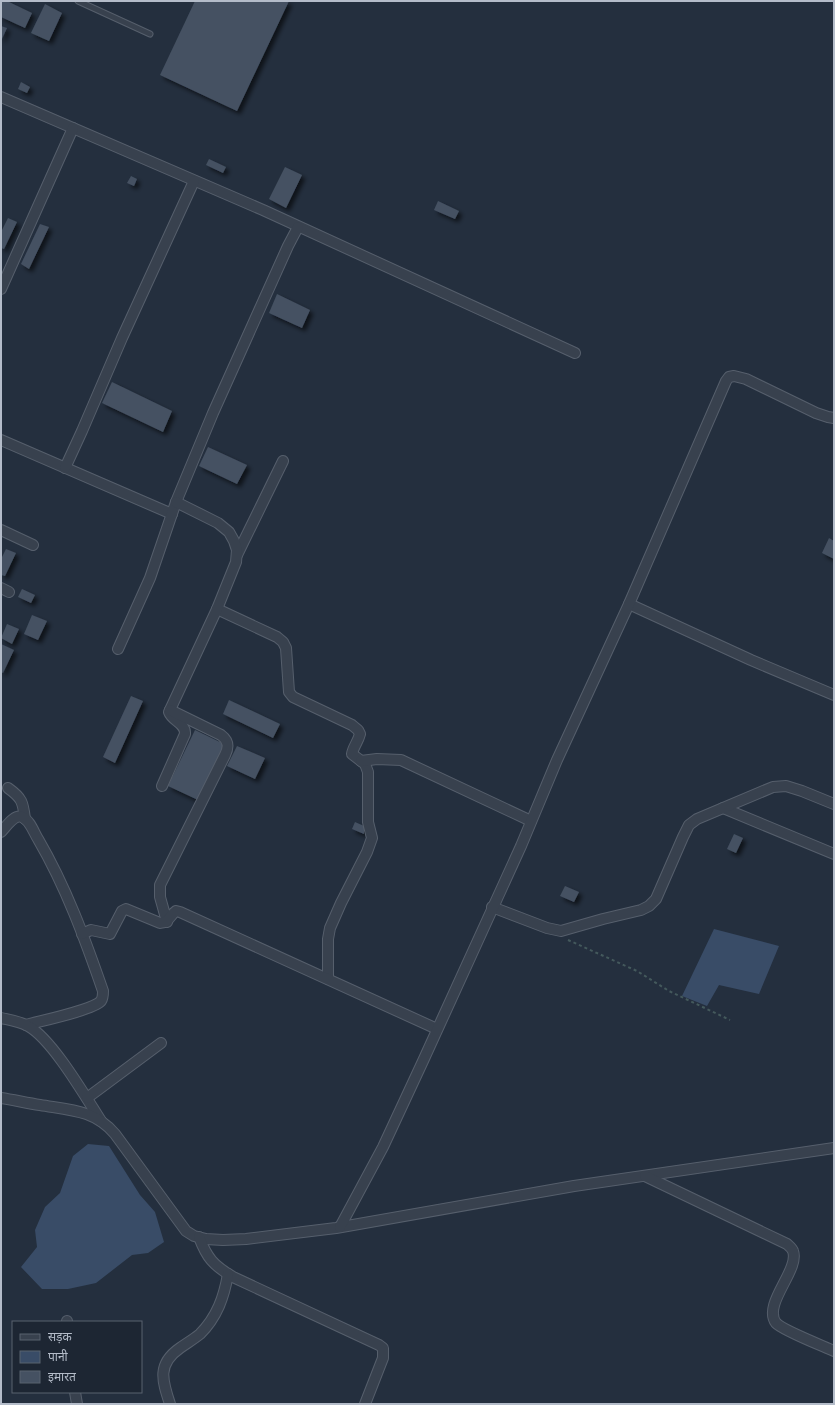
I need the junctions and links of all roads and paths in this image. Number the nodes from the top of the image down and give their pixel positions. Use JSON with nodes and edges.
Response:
{"nodes":[{"id":1,"x":78,"y":1,"type":"edge"},
{"id":2,"x":150,"y":34,"type":"dead end"},
{"id":3,"x":1,"y":97,"type":"edge"},
{"id":4,"x":73,"y":128,"type":"junction"},
{"id":5,"x":194,"y":181,"type":"junction"},
{"id":6,"x":298,"y":227,"type":"junction"},
{"id":7,"x":1,"y":289,"type":"edge"},
{"id":8,"x":575,"y":354,"type":"dead end"},
{"id":9,"x":834,"y":418,"type":"edge"},
{"id":10,"x":1,"y":440,"type":"edge"},
{"id":11,"x":283,"y":460,"type":"dead end"},
{"id":12,"x":65,"y":468,"type":"junction"},
{"id":13,"x":176,"y":502,"type":"junction"},
{"id":14,"x":172,"y":514,"type":"junction"},
{"id":15,"x":1,"y":530,"type":"edge"},
{"id":16,"x":33,"y":545,"type":"dead end"},
{"id":17,"x":237,"y":555,"type":"junction"},
{"id":18,"x":629,"y":604,"type":"junction"},
{"id":19,"x":217,"y":609,"type":"junction"},
{"id":20,"x":118,"y":650,"type":"dead end"},
{"id":21,"x":834,"y":695,"type":"edge"},
{"id":22,"x":170,"y":710,"type":"junction"},
{"id":23,"x":361,"y":761,"type":"junction"},
{"id":24,"x":162,"y":786,"type":"dead end"},
{"id":25,"x":8,"y":788,"type":"dead end"},
{"id":26,"x":834,"y":804,"type":"edge"},
{"id":27,"x":722,"y":808,"type":"junction"},
{"id":28,"x":25,"y":819,"type":"junction"},
{"id":29,"x":531,"y":821,"type":"junction"},
{"id":30,"x":1,"y":832,"type":"edge"},
{"id":31,"x":834,"y":854,"type":"edge"},
{"id":32,"x":492,"y":907,"type":"junction"},
{"id":33,"x":167,"y":922,"type":"junction"},
{"id":34,"x":556,"y":931,"type":"junction"},
{"id":35,"x":82,"y":934,"type":"junction"},
{"id":36,"x":328,"y":979,"type":"junction"},
{"id":37,"x":1,"y":1018,"type":"edge"},
{"id":38,"x":730,"y":1020,"type":"dead end"},
{"id":39,"x":26,"y":1025,"type":"junction"},
{"id":40,"x":437,"y":1029,"type":"junction"},
{"id":41,"x":161,"y":1043,"type":"dead end"},
{"id":42,"x":1,"y":1098,"type":"edge"},
{"id":43,"x":87,"y":1098,"type":"junction"},
{"id":44,"x":101,"y":1121,"type":"junction"},
{"id":45,"x":834,"y":1148,"type":"edge"},
{"id":46,"x":645,"y":1176,"type":"junction"},
{"id":47,"x":340,"y":1227,"type":"junction"},
{"id":48,"x":198,"y":1237,"type":"junction"},
{"id":49,"x":228,"y":1274,"type":"junction"},
{"id":50,"x":834,"y":1351,"type":"edge"},
{"id":51,"x":75,"y":1393,"type":"edge"},
{"id":52,"x":77,"y":1404,"type":"edge"},
{"id":53,"x":170,"y":1404,"type":"edge"},
{"id":54,"x":365,"y":1404,"type":"edge"}],
"edges":[{"from":1,"to":2,"type":"lane"},
{"from":3,"to":4,"type":"street"},
{"from":4,"to":5,"type":"street"},
{"from":4,"to":7,"type":"street"},
{"from":5,"to":6,"type":"street"},
{"from":5,"to":12,"type":"street"},
{"from":6,"to":8,"type":"street"},
{"from":6,"to":13,"type":"street"},
{"from":9,"to":18,"type":"street"},
{"from":10,"to":12,"type":"street"},
{"from":11,"to":17,"type":"street"},
{"from":12,"to":14,"type":"street"},
{"from":13,"to":14,"type":"street"},
{"from":13,"to":17,"type":"street"},
{"from":14,"to":20,"type":"street"},
{"from":15,"to":16,"type":"street"},
{"from":17,"to":19,"type":"street"},
{"from":18,"to":21,"type":"street"},
{"from":18,"to":29,"type":"street"},
{"from":19,"to":22,"type":"street"},
{"from":19,"to":23,"type":"street"},
{"from":22,"to":24,"type":"street"},
{"from":22,"to":33,"type":"street"},
{"from":23,"to":29,"type":"street"},
{"from":23,"to":36,"type":"street"},
{"from":25,"to":28,"type":"street"},
{"from":26,"to":27,"type":"street"},
{"from":27,"to":31,"type":"street"},
{"from":27,"to":34,"type":"street"},
{"from":28,"to":30,"type":"street"},
{"from":28,"to":35,"type":"street"},
{"from":29,"to":32,"type":"street"},
{"from":32,"to":34,"type":"street"},
{"from":32,"to":40,"type":"street"},
{"from":33,"to":35,"type":"street"},
{"from":33,"to":36,"type":"street"},
{"from":34,"to":38,"type":"path"},
{"from":35,"to":39,"type":"street"},
{"from":36,"to":40,"type":"street"},
{"from":37,"to":39,"type":"street"},
{"from":39,"to":43,"type":"street"},
{"from":40,"to":47,"type":"street"},
{"from":41,"to":43,"type":"street"},
{"from":42,"to":44,"type":"street"},
{"from":43,"to":44,"type":"street"},
{"from":44,"to":48,"type":"street"},
{"from":45,"to":46,"type":"street"},
{"from":46,"to":47,"type":"street"},
{"from":46,"to":50,"type":"street"},
{"from":47,"to":48,"type":"street"},
{"from":48,"to":49,"type":"street"},
{"from":49,"to":53,"type":"street"},
{"from":49,"to":54,"type":"street"},
{"from":51,"to":52,"type":"street"}]}
